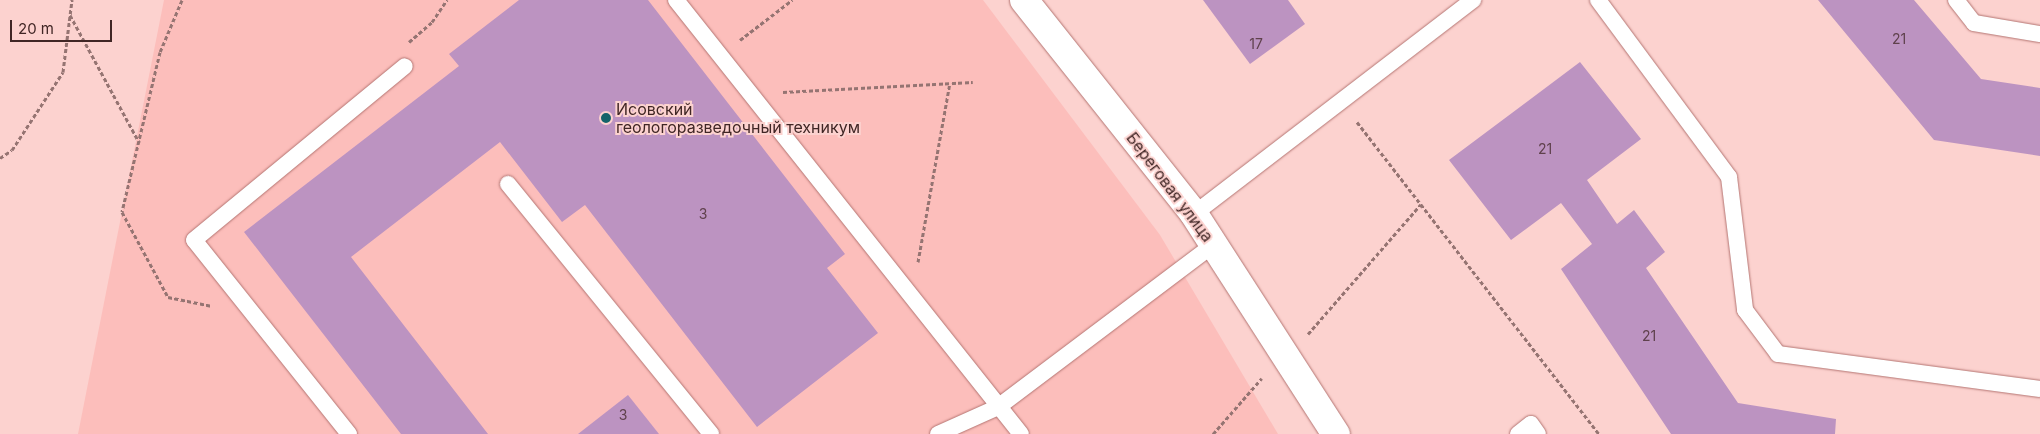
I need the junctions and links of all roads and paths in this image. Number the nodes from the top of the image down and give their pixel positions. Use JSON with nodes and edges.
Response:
{"nodes":[{"id":1,"x":72,"y":0,"type":"edge"},
{"id":2,"x":182,"y":0,"type":"edge"},
{"id":3,"x":447,"y":0,"type":"edge"},
{"id":4,"x":676,"y":0,"type":"edge"},
{"id":5,"x":792,"y":0,"type":"edge"},
{"id":6,"x":1024,"y":0,"type":"edge"},
{"id":7,"x":1473,"y":0,"type":"edge"},
{"id":8,"x":1598,"y":0,"type":"edge"},
{"id":9,"x":1956,"y":0,"type":"edge"},
{"id":10,"x":70,"y":15,"type":"junction"},
{"id":11,"x":2040,"y":34,"type":"edge"},
{"id":12,"x":720,"y":56,"type":"junction"},
{"id":13,"x":405,"y":66,"type":"joint"},
{"id":14,"x":973,"y":82,"type":"dead end"},
{"id":15,"x":950,"y":83,"type":"junction"},
{"id":16,"x":750,"y":94,"type":"junction"},
{"id":17,"x":1341,"y":101,"type":"junction"},
{"id":18,"x":139,"y":142,"type":"junction"},
{"id":19,"x":0,"y":158,"type":"edge"},
{"id":20,"x":508,"y":184,"type":"dead end"},
{"id":21,"x":1421,"y":204,"type":"junction"},
{"id":22,"x":1194,"y":214,"type":"junction"},
{"id":23,"x":1213,"y":245,"type":"junction"},
{"id":24,"x":912,"y":298,"type":"junction"},
{"id":25,"x":254,"y":315,"type":"junction"},
{"id":26,"x":1285,"y":356,"type":"junction"},
{"id":27,"x":2040,"y":389,"type":"edge"},
{"id":28,"x":998,"y":407,"type":"junction"},
{"id":29,"x":349,"y":434,"type":"edge"},
{"id":30,"x":711,"y":434,"type":"edge"},
{"id":31,"x":938,"y":434,"type":"edge"},
{"id":32,"x":1021,"y":434,"type":"edge"},
{"id":33,"x":1213,"y":434,"type":"edge"},
{"id":34,"x":1336,"y":434,"type":"edge"},
{"id":35,"x":1518,"y":434,"type":"edge"},
{"id":36,"x":1538,"y":434,"type":"edge"},
{"id":37,"x":1599,"y":434,"type":"edge"}],
"edges":[{"from":1,"to":10,"type":"path"},
{"from":2,"to":18,"type":"path"},
{"from":3,"to":13,"type":"path"},
{"from":4,"to":12,"type":"lane"},
{"from":5,"to":12,"type":"path"},
{"from":6,"to":22,"type":"street","name":"Береговая улица"},
{"from":7,"to":17,"type":"lane"},
{"from":8,"to":27,"type":"lane"},
{"from":9,"to":11,"type":"lane"},
{"from":10,"to":18,"type":"path"},
{"from":10,"to":19,"type":"path"},
{"from":12,"to":16,"type":"lane"},
{"from":13,"to":25,"type":"lane"},
{"from":14,"to":15,"type":"path"},
{"from":15,"to":16,"type":"path"},
{"from":15,"to":24,"type":"path"},
{"from":16,"to":24,"type":"lane"},
{"from":17,"to":21,"type":"path"},
{"from":17,"to":22,"type":"lane"},
{"from":18,"to":25,"type":"path"},
{"from":20,"to":30,"type":"lane"},
{"from":21,"to":26,"type":"path"},
{"from":21,"to":37,"type":"path"},
{"from":22,"to":23,"type":"street","name":"Береговая улица"},
{"from":23,"to":26,"type":"street","name":"Береговая улица"},
{"from":23,"to":28,"type":"lane"},
{"from":24,"to":28,"type":"lane"},
{"from":25,"to":29,"type":"lane"},
{"from":26,"to":33,"type":"path"},
{"from":26,"to":34,"type":"street","name":"Береговая улица"},
{"from":28,"to":31,"type":"lane"},
{"from":28,"to":32,"type":"lane"},
{"from":35,"to":36,"type":"lane"}]}
